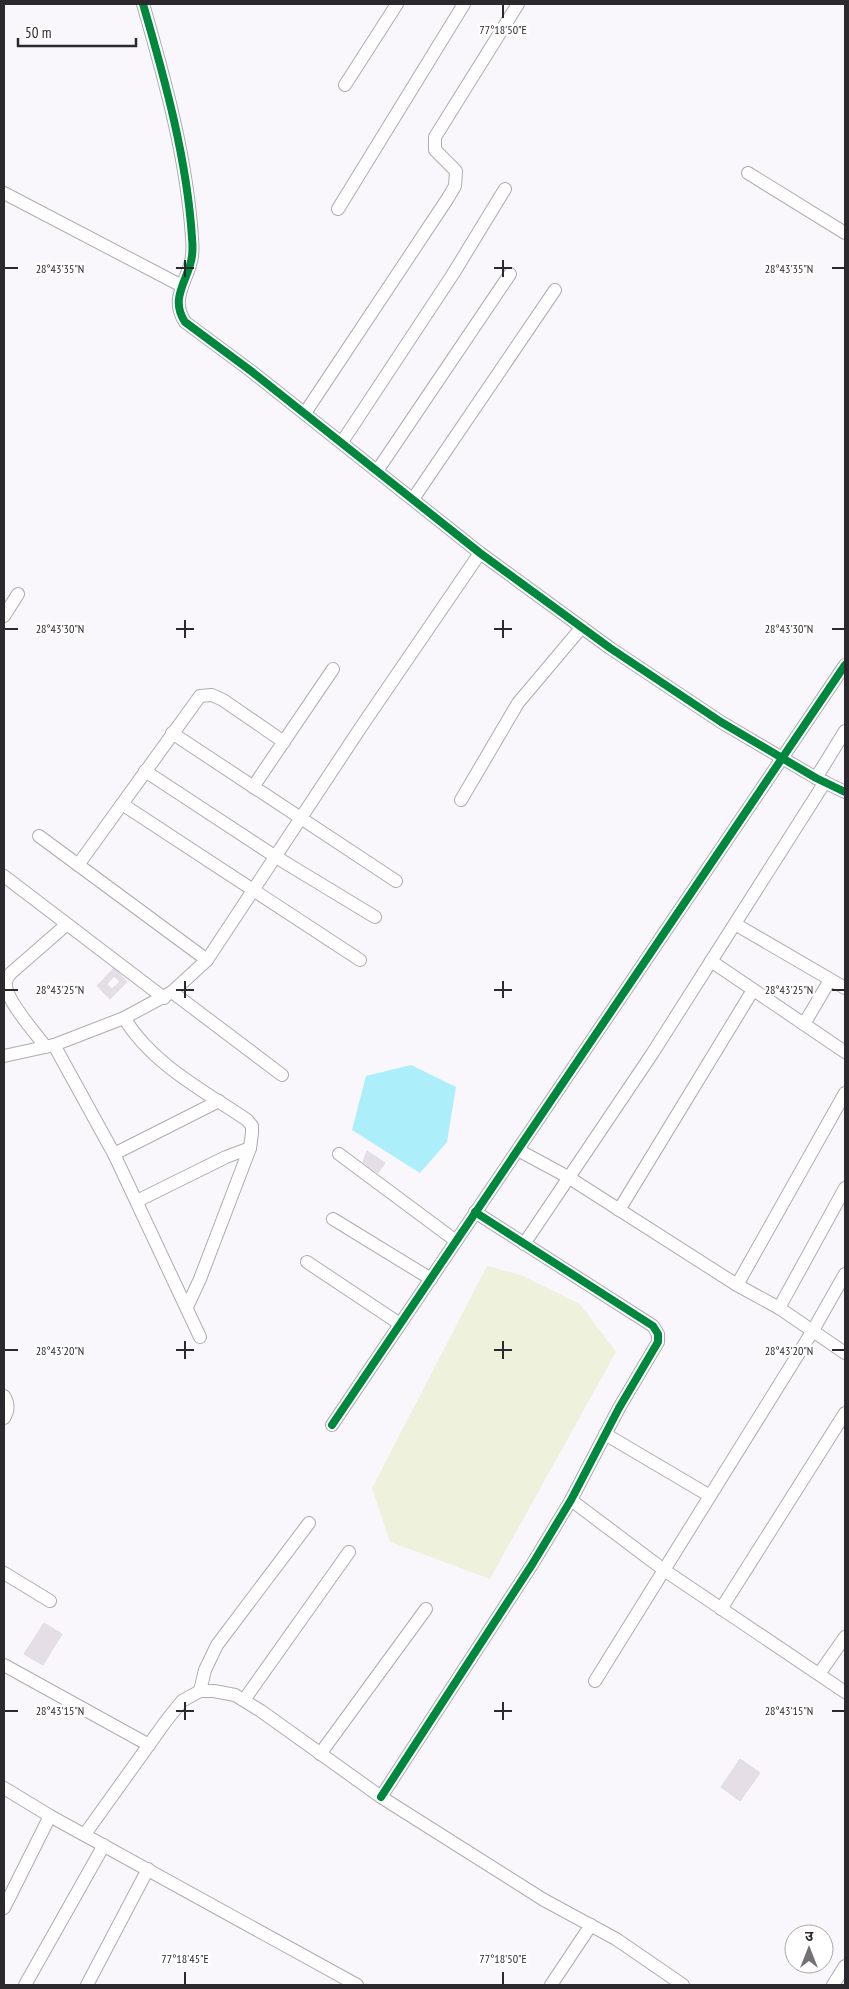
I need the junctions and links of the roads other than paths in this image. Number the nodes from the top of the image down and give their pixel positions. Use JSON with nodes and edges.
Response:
{"nodes":[{"id":1,"x":143,"y":4,"type":"edge"},
{"id":2,"x":397,"y":4,"type":"edge"},
{"id":3,"x":464,"y":4,"type":"edge"},
{"id":4,"x":518,"y":4,"type":"edge"},
{"id":5,"x":345,"y":85,"type":"dead end"},
{"id":6,"x":748,"y":173,"type":"dead end"},
{"id":7,"x":505,"y":189,"type":"dead end"},
{"id":8,"x":4,"y":193,"type":"edge"},
{"id":9,"x":338,"y":209,"type":"dead end"},
{"id":10,"x":845,"y":233,"type":"edge"},
{"id":11,"x":510,"y":274,"type":"dead end"},
{"id":12,"x":182,"y":286,"type":"junction"},
{"id":13,"x":556,"y":290,"type":"dead end"},
{"id":14,"x":305,"y":414,"type":"junction"},
{"id":15,"x":342,"y":442,"type":"junction"},
{"id":16,"x":377,"y":471,"type":"junction"},
{"id":17,"x":413,"y":499,"type":"junction"},
{"id":18,"x":480,"y":553,"type":"junction"},
{"id":19,"x":18,"y":594,"type":"dead end"},
{"id":20,"x":4,"y":616,"type":"edge"},
{"id":21,"x":582,"y":627,"type":"junction"},
{"id":22,"x":845,"y":665,"type":"edge"},
{"id":23,"x":333,"y":670,"type":"dead end"},
{"id":24,"x":845,"y":730,"type":"edge"},
{"id":25,"x":172,"y":733,"type":"junction"},
{"id":26,"x":284,"y":742,"type":"junction"},
{"id":27,"x":782,"y":758,"type":"junction"},
{"id":28,"x":145,"y":771,"type":"junction"},
{"id":29,"x":820,"y":780,"type":"junction"},
{"id":30,"x":253,"y":787,"type":"junction"},
{"id":31,"x":845,"y":792,"type":"edge"},
{"id":32,"x":461,"y":800,"type":"dead end"},
{"id":33,"x":122,"y":804,"type":"junction"},
{"id":34,"x":301,"y":818,"type":"junction"},
{"id":35,"x":39,"y":836,"type":"dead end"},
{"id":36,"x":276,"y":857,"type":"junction"},
{"id":37,"x":78,"y":865,"type":"junction"},
{"id":38,"x":4,"y":876,"type":"edge"},
{"id":39,"x":396,"y":881,"type":"dead end"},
{"id":40,"x":253,"y":891,"type":"junction"},
{"id":41,"x":375,"y":917,"type":"dead end"},
{"id":42,"x":735,"y":924,"type":"junction"},
{"id":43,"x":66,"y":925,"type":"junction"},
{"id":44,"x":207,"y":960,"type":"junction"},
{"id":45,"x":360,"y":960,"type":"dead end"},
{"id":46,"x":711,"y":961,"type":"junction"},
{"id":47,"x":830,"y":980,"type":"junction"},
{"id":48,"x":845,"y":988,"type":"edge"},
{"id":49,"x":753,"y":990,"type":"junction"},
{"id":50,"x":168,"y":995,"type":"junction"},
{"id":51,"x":124,"y":1018,"type":"junction"},
{"id":52,"x":804,"y":1024,"type":"junction"},
{"id":53,"x":50,"y":1046,"type":"junction"},
{"id":54,"x":845,"y":1052,"type":"edge"},
{"id":55,"x":4,"y":1056,"type":"edge"},
{"id":56,"x":282,"y":1075,"type":"dead end"},
{"id":57,"x":845,"y":1093,"type":"edge"},
{"id":58,"x":219,"y":1101,"type":"junction"},
{"id":59,"x":250,"y":1148,"type":"junction"},
{"id":60,"x":518,"y":1150,"type":"junction"},
{"id":61,"x":114,"y":1154,"type":"junction"},
{"id":62,"x":339,"y":1154,"type":"dead end"},
{"id":63,"x":568,"y":1177,"type":"junction"},
{"id":64,"x":845,"y":1188,"type":"edge"},
{"id":65,"x":137,"y":1201,"type":"junction"},
{"id":66,"x":619,"y":1210,"type":"junction"},
{"id":67,"x":475,"y":1212,"type":"junction"},
{"id":68,"x":333,"y":1219,"type":"dead end"},
{"id":69,"x":456,"y":1241,"type":"junction"},
{"id":70,"x":524,"y":1244,"type":"junction"},
{"id":71,"x":307,"y":1262,"type":"dead end"},
{"id":72,"x":845,"y":1274,"type":"edge"},
{"id":73,"x":430,"y":1279,"type":"junction"},
{"id":74,"x":737,"y":1285,"type":"junction"},
{"id":75,"x":187,"y":1307,"type":"junction"},
{"id":76,"x":779,"y":1308,"type":"junction"},
{"id":77,"x":400,"y":1324,"type":"junction"},
{"id":78,"x":812,"y":1332,"type":"junction"},
{"id":79,"x":200,"y":1336,"type":"dead end"},
{"id":80,"x":845,"y":1353,"type":"edge"},
{"id":81,"x":4,"y":1396,"type":"edge"},
{"id":82,"x":845,"y":1413,"type":"edge"},
{"id":83,"x":4,"y":1418,"type":"edge"},
{"id":84,"x":332,"y":1425,"type":"dead end"},
{"id":85,"x":605,"y":1434,"type":"junction"},
{"id":86,"x":710,"y":1496,"type":"junction"},
{"id":87,"x":571,"y":1500,"type":"junction"},
{"id":88,"x":308,"y":1524,"type":"dead end"},
{"id":89,"x":349,"y":1552,"type":"dead end"},
{"id":90,"x":664,"y":1570,"type":"junction"},
{"id":91,"x":4,"y":1573,"type":"edge"},
{"id":92,"x":50,"y":1601,"type":"dead end"},
{"id":93,"x":426,"y":1609,"type":"dead end"},
{"id":94,"x":721,"y":1609,"type":"junction"},
{"id":95,"x":845,"y":1637,"type":"edge"},
{"id":96,"x":4,"y":1665,"type":"edge"},
{"id":97,"x":819,"y":1674,"type":"junction"},
{"id":98,"x":595,"y":1681,"type":"dead end"},
{"id":99,"x":200,"y":1692,"type":"junction"},
{"id":100,"x":845,"y":1692,"type":"edge"},
{"id":101,"x":244,"y":1700,"type":"junction"},
{"id":102,"x":149,"y":1745,"type":"junction"},
{"id":103,"x":320,"y":1754,"type":"junction"},
{"id":104,"x":4,"y":1790,"type":"edge"},
{"id":105,"x":381,"y":1797,"type":"junction"},
{"id":106,"x":50,"y":1816,"type":"junction"},
{"id":107,"x":85,"y":1834,"type":"junction"},
{"id":108,"x":104,"y":1845,"type":"junction"},
{"id":109,"x":148,"y":1869,"type":"junction"},
{"id":110,"x":4,"y":1908,"type":"edge"},
{"id":111,"x":590,"y":1926,"type":"junction"},
{"id":112,"x":845,"y":1966,"type":"edge"},
{"id":113,"x":25,"y":1985,"type":"edge"},
{"id":114,"x":87,"y":1985,"type":"edge"},
{"id":115,"x":357,"y":1985,"type":"edge"},
{"id":116,"x":551,"y":1985,"type":"edge"},
{"id":117,"x":682,"y":1985,"type":"edge"},
{"id":118,"x":833,"y":1985,"type":"edge"}],
"edges":[{"from":1,"to":12,"type":"street"},
{"from":2,"to":5,"type":"street"},
{"from":3,"to":9,"type":"street"},
{"from":4,"to":14,"type":"street"},
{"from":6,"to":10,"type":"street"},
{"from":7,"to":15,"type":"street"},
{"from":8,"to":12,"type":"street"},
{"from":11,"to":16,"type":"street"},
{"from":12,"to":14,"type":"street"},
{"from":13,"to":17,"type":"street"},
{"from":14,"to":15,"type":"street"},
{"from":15,"to":16,"type":"street"},
{"from":16,"to":17,"type":"street"},
{"from":17,"to":18,"type":"street"},
{"from":18,"to":21,"type":"street"},
{"from":18,"to":34,"type":"street"},
{"from":19,"to":20,"type":"street"},
{"from":21,"to":27,"type":"street"},
{"from":21,"to":32,"type":"street"},
{"from":22,"to":27,"type":"street"},
{"from":23,"to":26,"type":"street"},
{"from":24,"to":29,"type":"street"},
{"from":25,"to":26,"type":"street"},
{"from":25,"to":28,"type":"street"},
{"from":25,"to":30,"type":"street"},
{"from":26,"to":30,"type":"street"},
{"from":27,"to":29,"type":"street"},
{"from":27,"to":60,"type":"street"},
{"from":28,"to":33,"type":"street"},
{"from":28,"to":36,"type":"street"},
{"from":29,"to":31,"type":"street"},
{"from":29,"to":42,"type":"street"},
{"from":30,"to":34,"type":"street"},
{"from":33,"to":37,"type":"street"},
{"from":33,"to":40,"type":"street"},
{"from":34,"to":36,"type":"street"},
{"from":34,"to":39,"type":"street"},
{"from":35,"to":37,"type":"street"},
{"from":36,"to":40,"type":"street"},
{"from":36,"to":41,"type":"street"},
{"from":37,"to":44,"type":"street"},
{"from":38,"to":43,"type":"street"},
{"from":40,"to":44,"type":"street"},
{"from":40,"to":45,"type":"street"},
{"from":42,"to":46,"type":"street"},
{"from":42,"to":47,"type":"street"},
{"from":43,"to":50,"type":"street"},
{"from":43,"to":53,"type":"street"},
{"from":44,"to":50,"type":"street"},
{"from":46,"to":49,"type":"street"},
{"from":46,"to":63,"type":"street"},
{"from":47,"to":48,"type":"street"},
{"from":47,"to":52,"type":"street"},
{"from":49,"to":52,"type":"street"},
{"from":49,"to":66,"type":"street"},
{"from":50,"to":51,"type":"street"},
{"from":50,"to":56,"type":"street"},
{"from":51,"to":53,"type":"street"},
{"from":51,"to":58,"type":"street"},
{"from":52,"to":54,"type":"street"},
{"from":53,"to":55,"type":"street"},
{"from":53,"to":61,"type":"street"},
{"from":57,"to":74,"type":"street"},
{"from":58,"to":59,"type":"street"},
{"from":58,"to":61,"type":"street"},
{"from":59,"to":65,"type":"street"},
{"from":59,"to":75,"type":"street"},
{"from":60,"to":63,"type":"street"},
{"from":60,"to":67,"type":"street"},
{"from":61,"to":65,"type":"street"},
{"from":62,"to":69,"type":"street"},
{"from":63,"to":66,"type":"street"},
{"from":63,"to":70,"type":"street"},
{"from":64,"to":76,"type":"street"},
{"from":65,"to":75,"type":"street"},
{"from":66,"to":74,"type":"street"},
{"from":67,"to":69,"type":"street"},
{"from":67,"to":70,"type":"street"},
{"from":68,"to":73,"type":"street"},
{"from":69,"to":73,"type":"street"},
{"from":70,"to":85,"type":"street"},
{"from":71,"to":77,"type":"street"},
{"from":72,"to":78,"type":"street"},
{"from":73,"to":77,"type":"street"},
{"from":74,"to":76,"type":"street"},
{"from":75,"to":79,"type":"street"},
{"from":76,"to":78,"type":"street"},
{"from":77,"to":84,"type":"street"},
{"from":78,"to":80,"type":"street"},
{"from":78,"to":86,"type":"street"},
{"from":81,"to":83,"type":"street"},
{"from":82,"to":94,"type":"street"},
{"from":85,"to":86,"type":"street"},
{"from":85,"to":87,"type":"street"},
{"from":86,"to":90,"type":"street"},
{"from":87,"to":90,"type":"street"},
{"from":87,"to":105,"type":"street"},
{"from":88,"to":99,"type":"street"},
{"from":89,"to":101,"type":"street"},
{"from":90,"to":94,"type":"street"},
{"from":90,"to":98,"type":"street"},
{"from":91,"to":92,"type":"street"},
{"from":93,"to":103,"type":"street"},
{"from":94,"to":97,"type":"street"},
{"from":95,"to":97,"type":"street"},
{"from":96,"to":102,"type":"street"},
{"from":97,"to":100,"type":"street"},
{"from":99,"to":101,"type":"street"},
{"from":99,"to":102,"type":"street"},
{"from":101,"to":103,"type":"street"},
{"from":102,"to":107,"type":"street"},
{"from":103,"to":105,"type":"street"},
{"from":104,"to":106,"type":"street"},
{"from":105,"to":111,"type":"street"},
{"from":106,"to":107,"type":"street"},
{"from":106,"to":110,"type":"street"},
{"from":107,"to":108,"type":"street"},
{"from":108,"to":109,"type":"street"},
{"from":108,"to":113,"type":"street"},
{"from":109,"to":114,"type":"street"},
{"from":109,"to":115,"type":"street"},
{"from":111,"to":116,"type":"street"},
{"from":111,"to":117,"type":"street"},
{"from":112,"to":118,"type":"street"}]}
